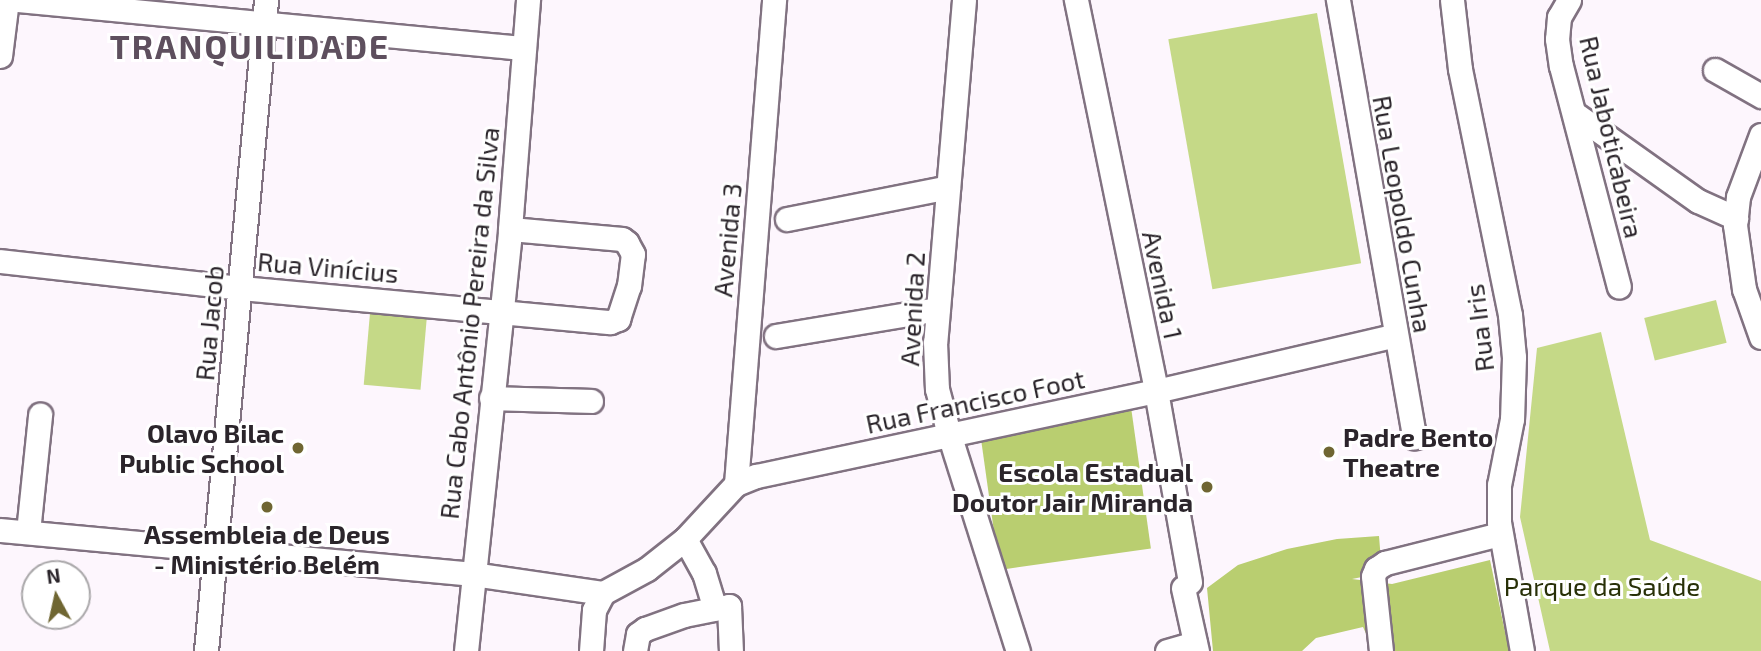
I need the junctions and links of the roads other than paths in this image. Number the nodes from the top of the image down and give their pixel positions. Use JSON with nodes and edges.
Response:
{"nodes":[{"id":1,"x":7,"y":0,"type":"edge"},
{"id":2,"x":18,"y":0,"type":"edge"},
{"id":3,"x":266,"y":0,"type":"edge"},
{"id":4,"x":528,"y":0,"type":"edge"},
{"id":5,"x":775,"y":0,"type":"edge"},
{"id":6,"x":964,"y":0,"type":"edge"},
{"id":7,"x":1076,"y":0,"type":"edge"},
{"id":8,"x":1338,"y":0,"type":"edge"},
{"id":9,"x":1452,"y":0,"type":"edge"},
{"id":10,"x":1569,"y":0,"type":"edge"},
{"id":11,"x":263,"y":25,"type":"junction"},
{"id":12,"x":522,"y":48,"type":"junction"},
{"id":13,"x":0,"y":55,"type":"edge"},
{"id":14,"x":1715,"y":70,"type":"dead end"},
{"id":15,"x":1761,"y":96,"type":"edge"},
{"id":16,"x":1574,"y":113,"type":"junction"},
{"id":17,"x":1761,"y":135,"type":"edge"},
{"id":18,"x":948,"y":187,"type":"junction"},
{"id":19,"x":1736,"y":218,"type":"junction"},
{"id":20,"x":787,"y":219,"type":"dead end"},
{"id":21,"x":510,"y":229,"type":"junction"},
{"id":22,"x":0,"y":261,"type":"edge"},
{"id":23,"x":1619,"y":287,"type":"dead end"},
{"id":24,"x":241,"y":288,"type":"junction"},
{"id":25,"x":938,"y":309,"type":"junction"},
{"id":26,"x":500,"y":310,"type":"junction"},
{"id":27,"x":1396,"y":335,"type":"junction"},
{"id":28,"x":776,"y":336,"type":"dead end"},
{"id":29,"x":1761,"y":337,"type":"edge"},
{"id":30,"x":1156,"y":391,"type":"junction"},
{"id":31,"x":491,"y":398,"type":"junction"},
{"id":32,"x":591,"y":401,"type":"dead end"},
{"id":33,"x":40,"y":415,"type":"dead end"},
{"id":34,"x":949,"y":434,"type":"junction"},
{"id":35,"x":1414,"y":437,"type":"dead end"},
{"id":36,"x":736,"y":484,"type":"junction"},
{"id":37,"x":0,"y":530,"type":"edge"},
{"id":38,"x":28,"y":532,"type":"junction"},
{"id":39,"x":1500,"y":534,"type":"junction"},
{"id":40,"x":685,"y":539,"type":"junction"},
{"id":41,"x":216,"y":551,"type":"junction"},
{"id":42,"x":473,"y":574,"type":"junction"},
{"id":43,"x":603,"y":593,"type":"junction"},
{"id":44,"x":715,"y":608,"type":"junction"},
{"id":45,"x":1196,"y":647,"type":"edge"},
{"id":46,"x":206,"y":651,"type":"edge"},
{"id":47,"x":466,"y":651,"type":"edge"},
{"id":48,"x":591,"y":651,"type":"edge"},
{"id":49,"x":635,"y":651,"type":"edge"},
{"id":50,"x":731,"y":651,"type":"edge"},
{"id":51,"x":1018,"y":651,"type":"edge"},
{"id":52,"x":1167,"y":651,"type":"edge"},
{"id":53,"x":1381,"y":651,"type":"edge"},
{"id":54,"x":1522,"y":651,"type":"edge"}],
"edges":[{"from":1,"to":13,"type":"street"},
{"from":2,"to":11,"type":"street"},
{"from":3,"to":11,"type":"street","name":"Rua Jacob"},
{"from":4,"to":12,"type":"street","name":"Rua Cabo Antônio Pereira da Silva"},
{"from":5,"to":36,"type":"street","name":"Avenida 3"},
{"from":6,"to":18,"type":"street","name":"Avenida 2"},
{"from":7,"to":30,"type":"street","name":"Avenida 1"},
{"from":8,"to":27,"type":"street","name":"Rua Leopoldo Cunha"},
{"from":9,"to":39,"type":"street","name":"Rua Iris"},
{"from":10,"to":16,"type":"street","name":"Rua Jaboticabeira"},
{"from":11,"to":12,"type":"street"},
{"from":11,"to":24,"type":"street","name":"Rua Jacob"},
{"from":12,"to":21,"type":"street","name":"Rua Cabo Antônio Pereira da Silva"},
{"from":14,"to":15,"type":"street"},
{"from":16,"to":19,"type":"street"},
{"from":16,"to":23,"type":"street","name":"Rua Jaboticabeira"},
{"from":17,"to":19,"type":"street"},
{"from":18,"to":20,"type":"street"},
{"from":18,"to":25,"type":"street","name":"Avenida 2"},
{"from":19,"to":29,"type":"street"},
{"from":21,"to":26,"type":"street","name":"Rua Cabo Antônio Pereira da Silva"},
{"from":21,"to":26,"type":"street","name":"Rua Vinícius"},
{"from":22,"to":24,"type":"street","name":"Rua Vinícius"},
{"from":24,"to":26,"type":"street","name":"Rua Vinícius"},
{"from":24,"to":41,"type":"street","name":"Rua Jacob"},
{"from":25,"to":28,"type":"street"},
{"from":25,"to":34,"type":"street","name":"Avenida 2"},
{"from":26,"to":31,"type":"street","name":"Rua Cabo Antônio Pereira da Silva"},
{"from":27,"to":30,"type":"street","name":"Rua Francisco Foot"},
{"from":27,"to":35,"type":"street","name":"Rua Leopoldo Cunha"},
{"from":30,"to":34,"type":"street","name":"Rua Francisco Foot"},
{"from":30,"to":45,"type":"street","name":"Avenida 1"},
{"from":31,"to":32,"type":"street"},
{"from":31,"to":42,"type":"street","name":"Rua Cabo Antônio Pereira da Silva"},
{"from":33,"to":38,"type":"street"},
{"from":34,"to":36,"type":"street","name":"Rua Francisco Foot"},
{"from":34,"to":51,"type":"street","name":"Avenida 2"},
{"from":36,"to":40,"type":"street","name":"Rua Francisco Foot"},
{"from":37,"to":38,"type":"street"},
{"from":38,"to":41,"type":"street"},
{"from":39,"to":53,"type":"street"},
{"from":39,"to":54,"type":"street","name":"Rua Iris"},
{"from":40,"to":43,"type":"street","name":"Rua Francisco Foot"},
{"from":40,"to":44,"type":"street"},
{"from":41,"to":42,"type":"street"},
{"from":41,"to":46,"type":"street","name":"Rua Jacob"},
{"from":42,"to":43,"type":"street"},
{"from":42,"to":47,"type":"street","name":"Rua Cabo Antônio Pereira da Silva"},
{"from":43,"to":48,"type":"street"},
{"from":44,"to":49,"type":"street"},
{"from":44,"to":50,"type":"street"},
{"from":45,"to":52,"type":"street"}]}
